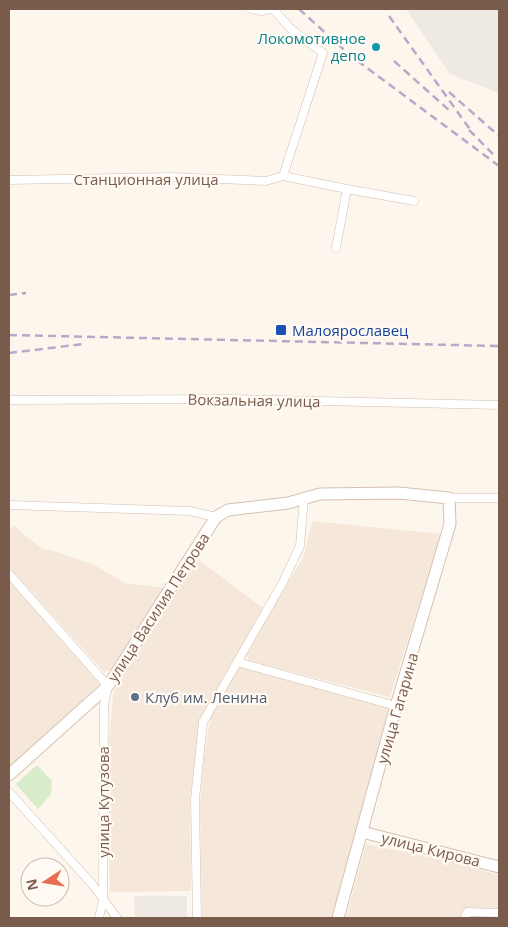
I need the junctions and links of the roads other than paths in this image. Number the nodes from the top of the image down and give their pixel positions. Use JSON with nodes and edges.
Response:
{"nodes":[{"id":1,"x":251,"y":9,"type":"edge"},
{"id":2,"x":272,"y":9,"type":"edge"},
{"id":3,"x":283,"y":176,"type":"junction"},
{"id":4,"x":9,"y":180,"type":"edge"},
{"id":5,"x":348,"y":189,"type":"junction"},
{"id":6,"x":414,"y":201,"type":"dead end"},
{"id":7,"x":336,"y":248,"type":"dead end"},
{"id":8,"x":9,"y":400,"type":"edge"},
{"id":9,"x":499,"y":405,"type":"edge"},
{"id":10,"x":304,"y":498,"type":"junction"},
{"id":11,"x":449,"y":498,"type":"junction"},
{"id":12,"x":499,"y":498,"type":"edge"},
{"id":13,"x":9,"y":505,"type":"edge"},
{"id":14,"x":216,"y":517,"type":"junction"},
{"id":15,"x":9,"y":574,"type":"edge"},
{"id":16,"x":237,"y":662,"type":"junction"},
{"id":17,"x":108,"y":686,"type":"junction"},
{"id":18,"x":396,"y":706,"type":"junction"},
{"id":19,"x":9,"y":775,"type":"edge"},
{"id":20,"x":9,"y":792,"type":"edge"},
{"id":21,"x":362,"y":832,"type":"junction"},
{"id":22,"x":499,"y":867,"type":"edge"},
{"id":23,"x":103,"y":900,"type":"junction"},
{"id":24,"x":499,"y":913,"type":"edge"},
{"id":25,"x":100,"y":918,"type":"edge"},
{"id":26,"x":117,"y":918,"type":"edge"},
{"id":27,"x":196,"y":918,"type":"edge"},
{"id":28,"x":338,"y":918,"type":"edge"},
{"id":29,"x":465,"y":918,"type":"edge"}],
"edges":[{"from":1,"to":2,"type":"street"},
{"from":2,"to":3,"type":"street"},
{"from":3,"to":4,"type":"street","name":"Станционная улица"},
{"from":3,"to":5,"type":"street"},
{"from":5,"to":6,"type":"street"},
{"from":5,"to":7,"type":"street"},
{"from":8,"to":9,"type":"street","name":"Вокзальная улица"},
{"from":10,"to":11,"type":"main road"},
{"from":10,"to":14,"type":"main road"},
{"from":10,"to":16,"type":"street"},
{"from":11,"to":12,"type":"street"},
{"from":11,"to":18,"type":"main road","name":"улица Гагарина"},
{"from":13,"to":14,"type":"street"},
{"from":14,"to":17,"type":"main road","name":"улица Василия Петрова"},
{"from":15,"to":17,"type":"street"},
{"from":16,"to":18,"type":"street"},
{"from":16,"to":27,"type":"street"},
{"from":17,"to":19,"type":"main road","name":"улица Василия Петрова"},
{"from":17,"to":23,"type":"street","name":"улица Кутузова"},
{"from":18,"to":21,"type":"main road","name":"улица Гагарина"},
{"from":20,"to":23,"type":"street"},
{"from":21,"to":22,"type":"main road","name":"улица Кирова"},
{"from":21,"to":28,"type":"main road","name":"улица Гагарина"},
{"from":23,"to":25,"type":"street","name":"улица Кутузова"},
{"from":23,"to":26,"type":"street"},
{"from":24,"to":29,"type":"street"}]}
